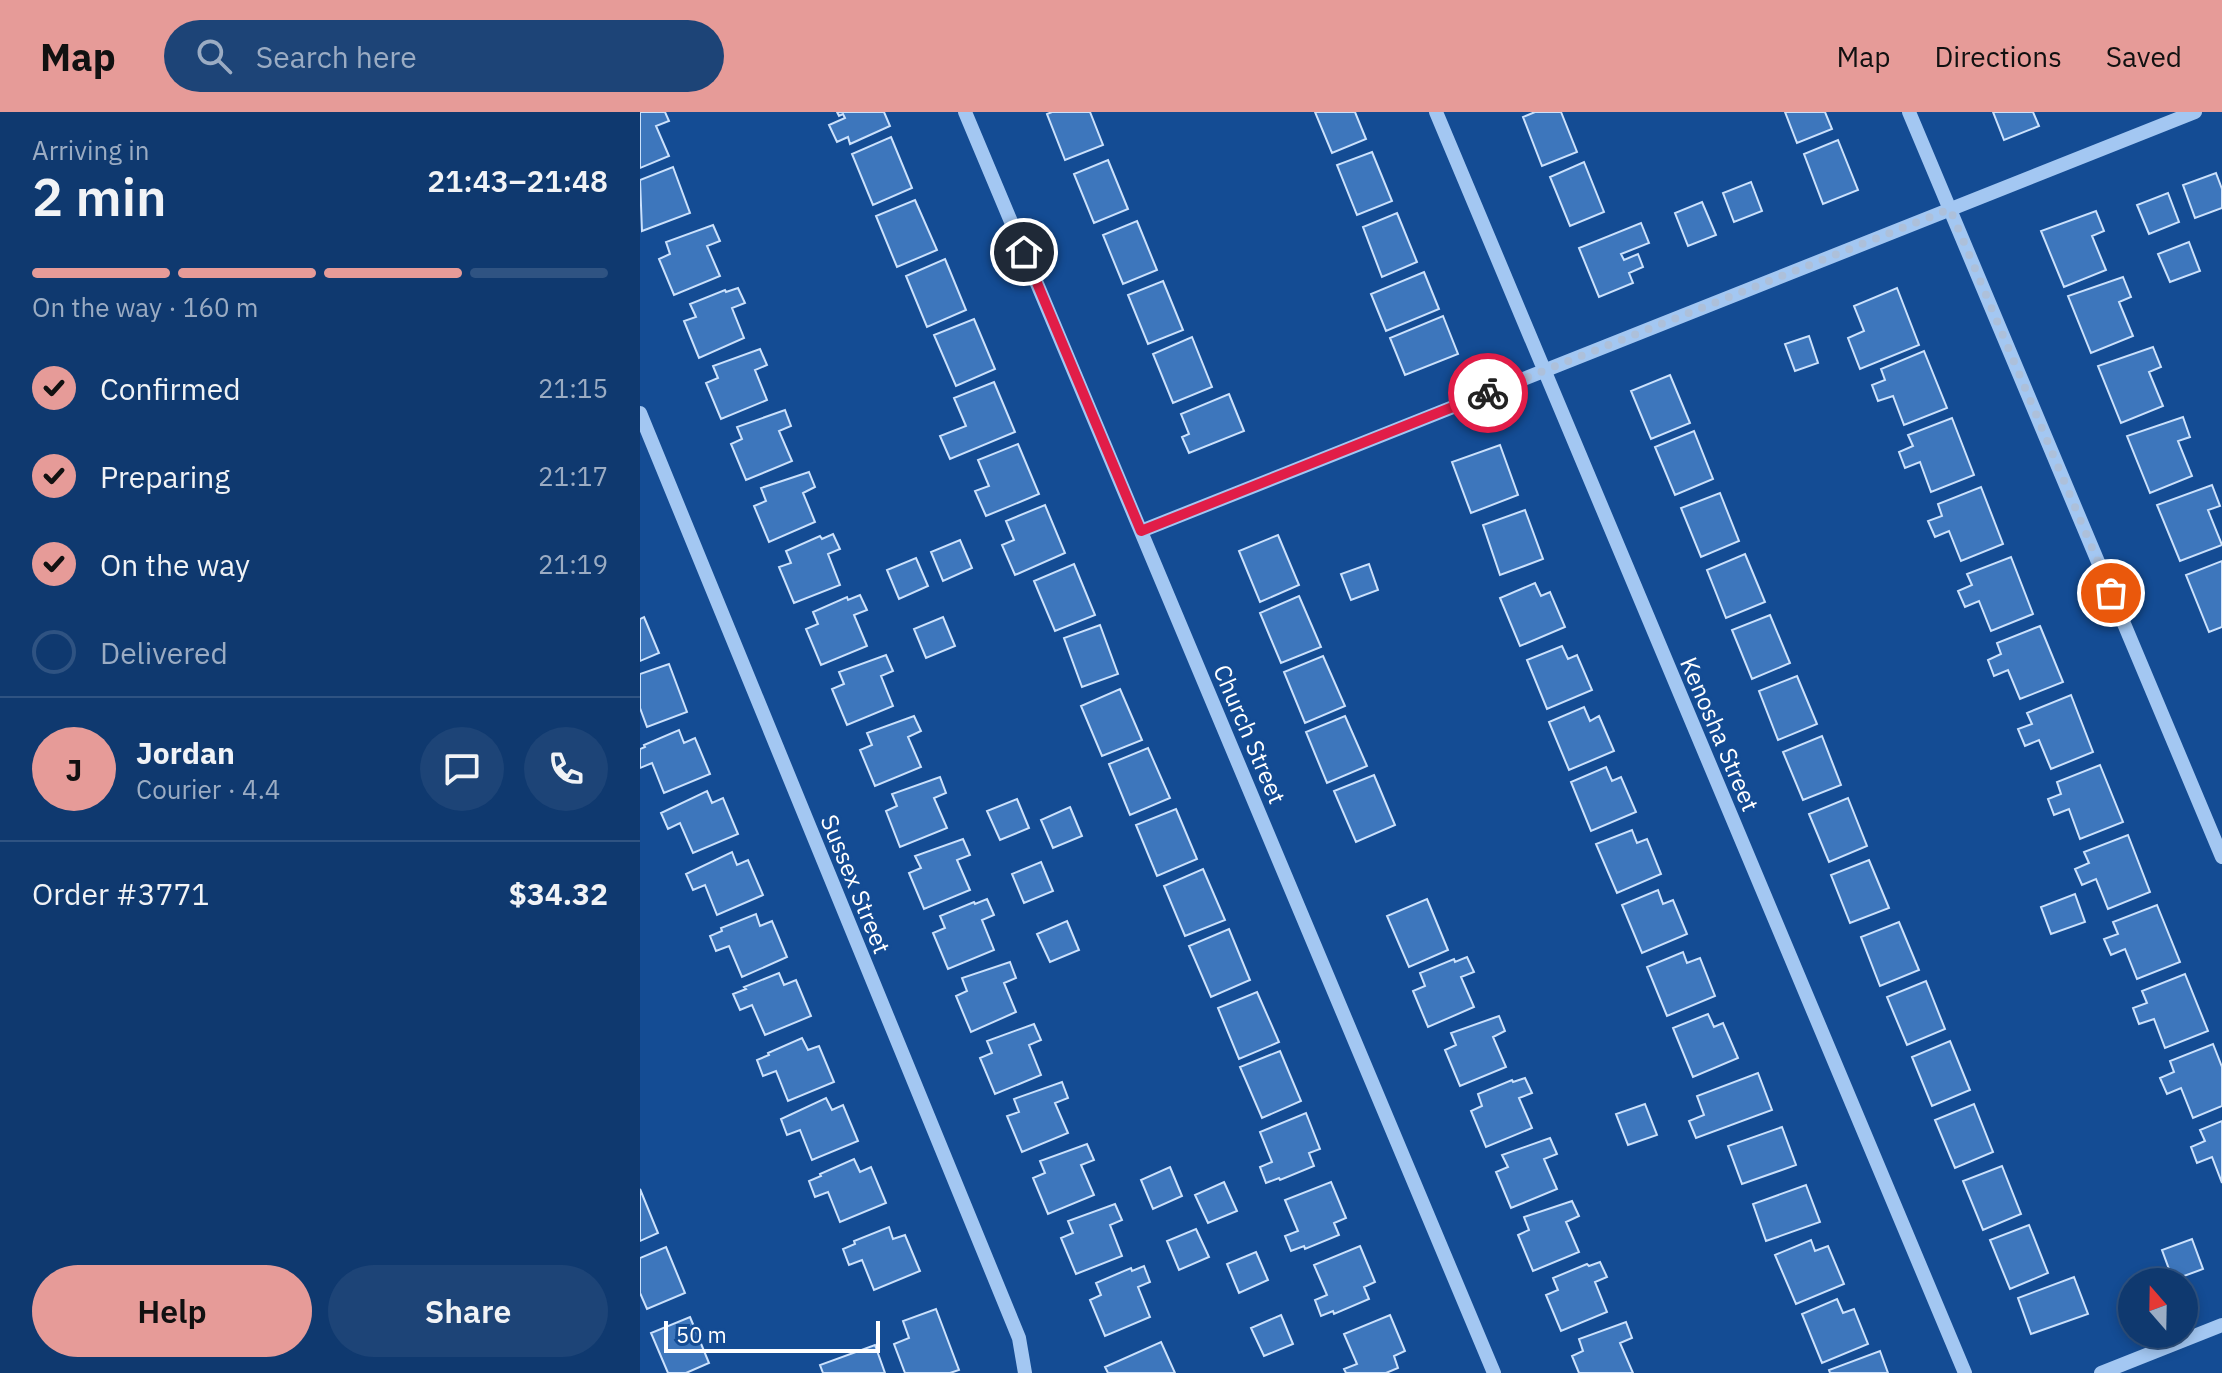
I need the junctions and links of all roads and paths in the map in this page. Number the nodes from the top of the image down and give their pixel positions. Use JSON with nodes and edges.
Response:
{"nodes":[{"id":1,"x":965,"y":112,"type":"edge"},
{"id":2,"x":1436,"y":112,"type":"edge"},
{"id":3,"x":1909,"y":112,"type":"edge"},
{"id":4,"x":2195,"y":112,"type":"edge"},
{"id":5,"x":1950,"y":209,"type":"junction"},
{"id":6,"x":1544,"y":370,"type":"junction"},
{"id":7,"x":640,"y":413,"type":"edge"},
{"id":8,"x":1141,"y":531,"type":"junction"},
{"id":9,"x":2222,"y":857,"type":"edge"},
{"id":10,"x":2222,"y":1325,"type":"edge"},
{"id":11,"x":1025,"y":1373,"type":"edge"},
{"id":12,"x":1494,"y":1373,"type":"edge"},
{"id":13,"x":1965,"y":1373,"type":"edge"},
{"id":14,"x":2101,"y":1373,"type":"edge"}],
"edges":[{"from":1,"to":8,"type":"street","name":"Church Street"},
{"from":2,"to":6,"type":"street","name":"Kenosha Street"},
{"from":3,"to":5,"type":"street"},
{"from":4,"to":5,"type":"street"},
{"from":5,"to":6,"type":"street"},
{"from":5,"to":9,"type":"street"},
{"from":6,"to":8,"type":"street"},
{"from":6,"to":13,"type":"street","name":"Kenosha Street"},
{"from":7,"to":11,"type":"street","name":"Sussex Street"},
{"from":8,"to":12,"type":"street","name":"Church Street"},
{"from":10,"to":14,"type":"street"}]}
